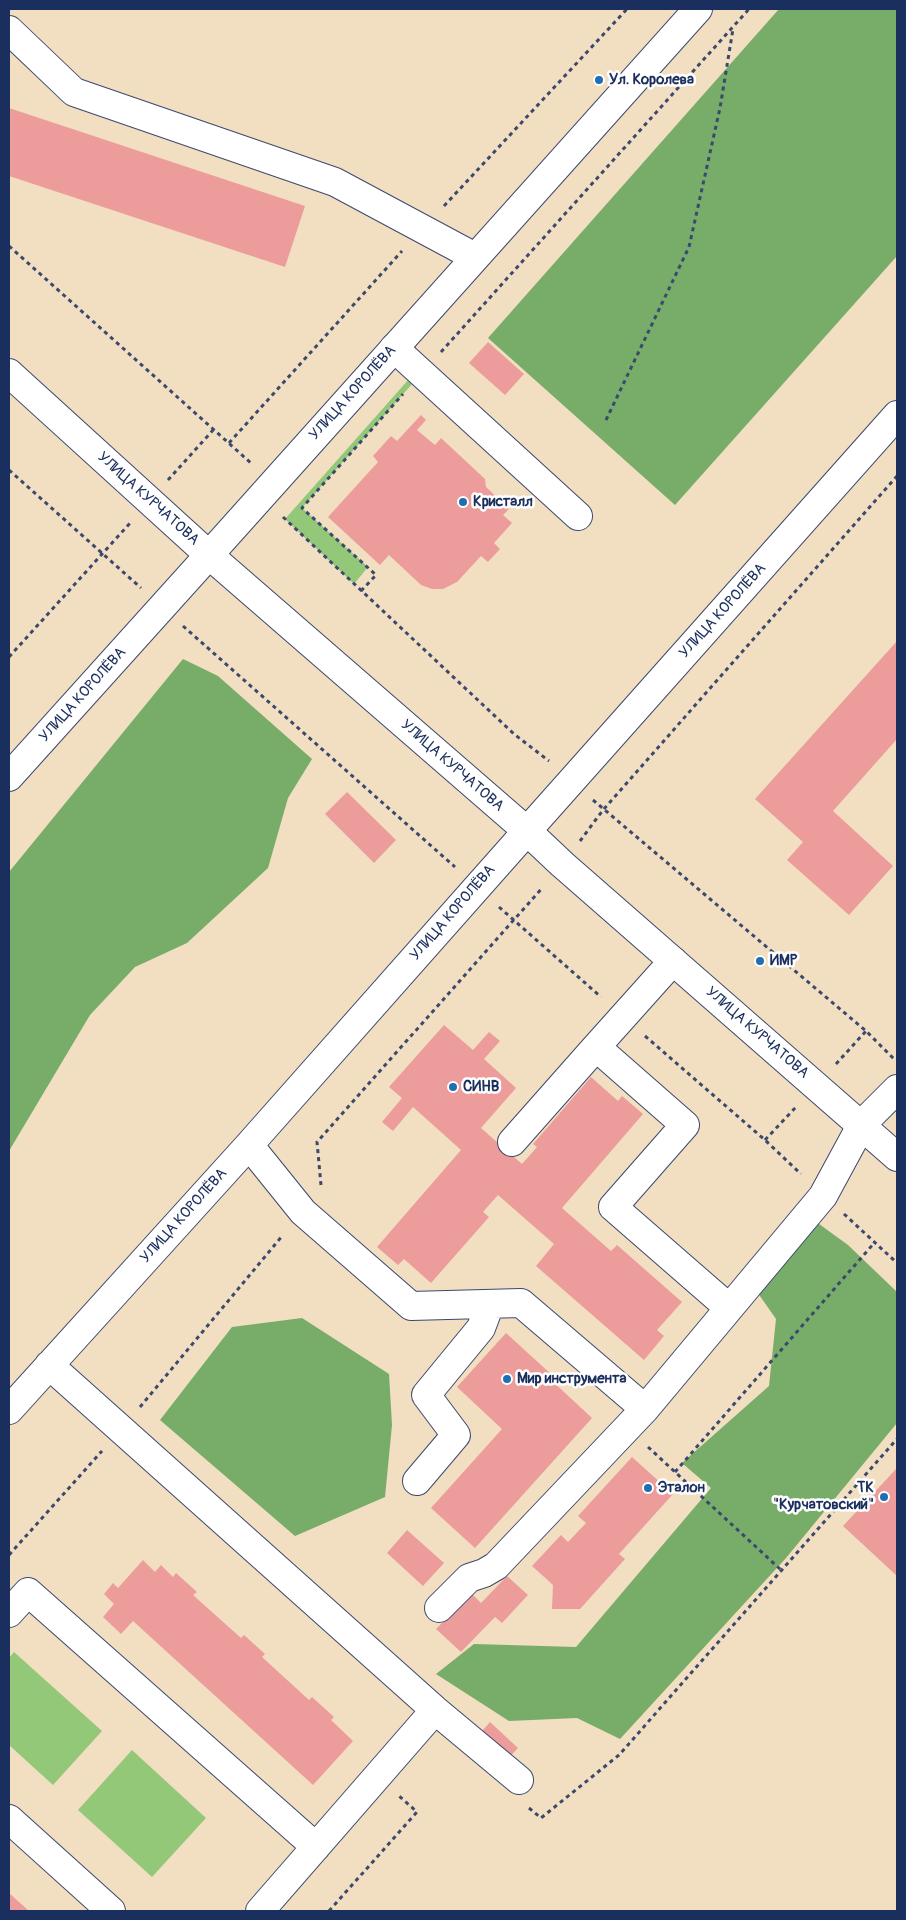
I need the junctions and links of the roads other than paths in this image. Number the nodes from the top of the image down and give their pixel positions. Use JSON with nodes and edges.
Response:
{"nodes":[{"id":1,"x":698,"y":9,"type":"edge"},
{"id":2,"x":9,"y":30,"type":"edge"},
{"id":3,"x":475,"y":257,"type":"junction"},
{"id":4,"x":394,"y":348,"type":"junction"},
{"id":5,"x":9,"y":373,"type":"edge"},
{"id":6,"x":897,"y":415,"type":"edge"},
{"id":7,"x":578,"y":516,"type":"dead end"},
{"id":8,"x":209,"y":555,"type":"junction"},
{"id":9,"x":9,"y":777,"type":"edge"},
{"id":10,"x":527,"y":831,"type":"junction"},
{"id":11,"x":673,"y":961,"type":"junction"},
{"id":12,"x":596,"y":1047,"type":"junction"},
{"id":13,"x":897,"y":1089,"type":"edge"},
{"id":14,"x":862,"y":1124,"type":"junction"},
{"id":15,"x":512,"y":1142,"type":"dead end"},
{"id":16,"x":249,"y":1145,"type":"junction"},
{"id":17,"x":897,"y":1157,"type":"edge"},
{"id":18,"x":490,"y":1304,"type":"junction"},
{"id":19,"x":729,"y":1308,"type":"junction"},
{"id":20,"x":49,"y":1365,"type":"junction"},
{"id":21,"x":9,"y":1410,"type":"edge"},
{"id":22,"x":636,"y":1419,"type":"junction"},
{"id":23,"x":417,"y":1482,"type":"dead end"},
{"id":24,"x":439,"y":1608,"type":"dead end"},
{"id":25,"x":9,"y":1613,"type":"edge"},
{"id":26,"x":435,"y":1710,"type":"junction"},
{"id":27,"x":519,"y":1780,"type":"dead end"},
{"id":28,"x":9,"y":1819,"type":"edge"},
{"id":29,"x":316,"y":1847,"type":"junction"},
{"id":30,"x":111,"y":1911,"type":"edge"},
{"id":31,"x":260,"y":1911,"type":"edge"}],
"edges":[{"from":1,"to":3,"type":"main road","name":"УЛИЦА КОРОЛЁВА"},
{"from":2,"to":3,"type":"main road"},
{"from":3,"to":4,"type":"main road","name":"УЛИЦА КОРОЛЁВА"},
{"from":4,"to":7,"type":"main road"},
{"from":4,"to":8,"type":"main road","name":"УЛИЦА КОРОЛЁВА"},
{"from":5,"to":8,"type":"main road","name":"УЛИЦА КУРЧАТОВА"},
{"from":6,"to":10,"type":"main road","name":"УЛИЦА КОРОЛЁВА"},
{"from":8,"to":9,"type":"main road","name":"УЛИЦА КОРОЛЁВА"},
{"from":8,"to":10,"type":"main road","name":"УЛИЦА КУРЧАТОВА"},
{"from":10,"to":11,"type":"main road","name":"УЛИЦА КУРЧАТОВА"},
{"from":10,"to":16,"type":"main road","name":"УЛИЦА КОРОЛЁВА"},
{"from":11,"to":12,"type":"main road"},
{"from":11,"to":14,"type":"main road","name":"УЛИЦА КУРЧАТОВА"},
{"from":12,"to":15,"type":"main road"},
{"from":12,"to":19,"type":"main road"},
{"from":13,"to":14,"type":"main road"},
{"from":14,"to":17,"type":"main road","name":"УЛИЦА КУРЧАТОВА"},
{"from":14,"to":19,"type":"main road"},
{"from":16,"to":18,"type":"main road"},
{"from":16,"to":20,"type":"main road","name":"УЛИЦА КОРОЛЁВА"},
{"from":18,"to":22,"type":"main road"},
{"from":18,"to":23,"type":"main road"},
{"from":19,"to":22,"type":"main road"},
{"from":20,"to":21,"type":"main road","name":"УЛИЦА КОРОЛЁВА"},
{"from":20,"to":26,"type":"main road"},
{"from":22,"to":24,"type":"main road"},
{"from":25,"to":29,"type":"main road"},
{"from":26,"to":27,"type":"main road"},
{"from":26,"to":29,"type":"main road"},
{"from":28,"to":30,"type":"main road"},
{"from":29,"to":31,"type":"main road"}]}
